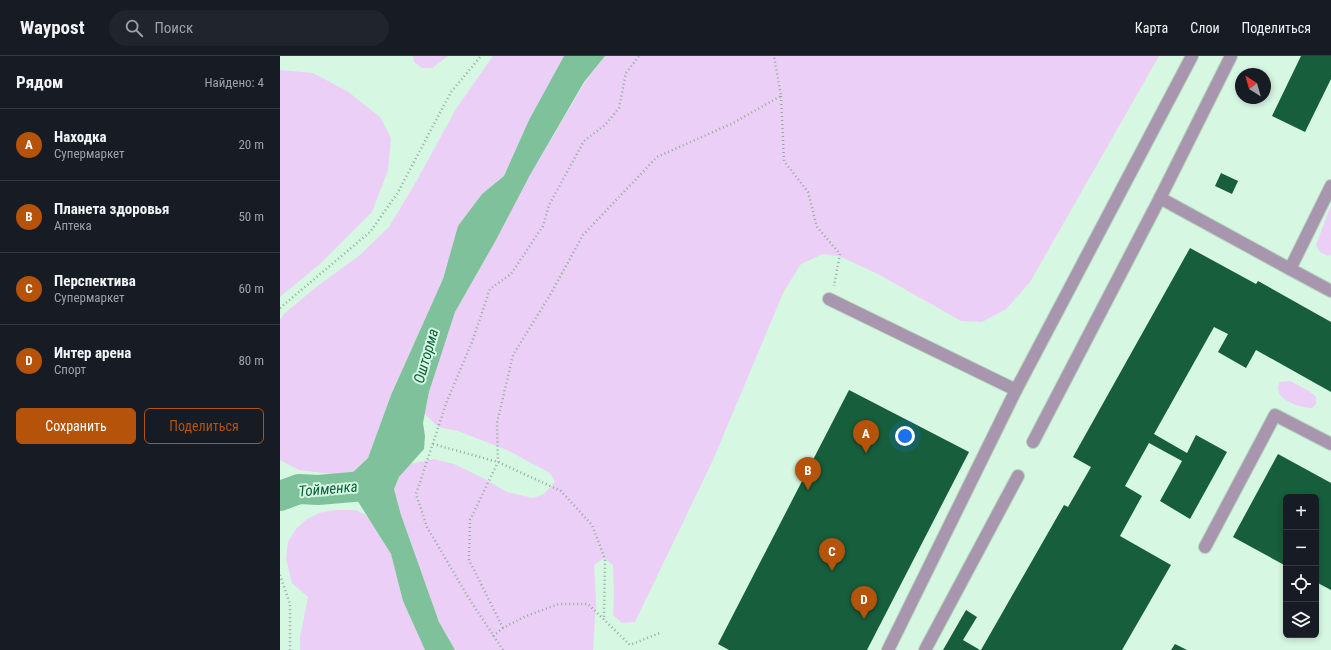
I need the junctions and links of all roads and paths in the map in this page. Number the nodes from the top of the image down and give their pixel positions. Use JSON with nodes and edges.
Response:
{"nodes":[{"id":1,"x":481,"y":56,"type":"edge"},
{"id":2,"x":639,"y":56,"type":"edge"},
{"id":3,"x":774,"y":56,"type":"edge"},
{"id":4,"x":1192,"y":56,"type":"edge"},
{"id":5,"x":1231,"y":56,"type":"edge"},
{"id":6,"x":781,"y":96,"type":"junction"},
{"id":7,"x":1331,"y":186,"type":"edge"},
{"id":8,"x":1160,"y":198,"type":"junction"},
{"id":9,"x":1290,"y":269,"type":"junction"},
{"id":10,"x":1331,"y":291,"type":"edge"},
{"id":11,"x":829,"y":299,"type":"joint"},
{"id":12,"x":280,"y":308,"type":"edge"},
{"id":13,"x":1016,"y":390,"type":"junction"},
{"id":14,"x":1033,"y":442,"type":"dead end"},
{"id":15,"x":432,"y":444,"type":"junction"},
{"id":16,"x":1331,"y":444,"type":"edge"},
{"id":17,"x":498,"y":462,"type":"junction"},
{"id":18,"x":1018,"y":476,"type":"dead end"},
{"id":19,"x":1205,"y":546,"type":"dead end"},
{"id":20,"x":280,"y":575,"type":"edge"},
{"id":21,"x":604,"y":620,"type":"junction"},
{"id":22,"x":504,"y":628,"type":"junction"},
{"id":23,"x":662,"y":632,"type":"dead end"},
{"id":24,"x":493,"y":636,"type":"junction"},
{"id":25,"x":290,"y":650,"type":"edge"},
{"id":26,"x":503,"y":650,"type":"edge"},
{"id":27,"x":888,"y":650,"type":"edge"},
{"id":28,"x":925,"y":650,"type":"edge"}],
"edges":[{"from":1,"to":12,"type":"path"},
{"from":2,"to":15,"type":"path"},
{"from":3,"to":6,"type":"path"},
{"from":4,"to":13,"type":"lane"},
{"from":5,"to":8,"type":"lane"},
{"from":6,"to":11,"type":"path"},
{"from":6,"to":17,"type":"path"},
{"from":7,"to":9,"type":"lane"},
{"from":8,"to":9,"type":"lane"},
{"from":8,"to":14,"type":"lane"},
{"from":9,"to":10,"type":"lane"},
{"from":11,"to":13,"type":"lane"},
{"from":13,"to":27,"type":"lane"},
{"from":15,"to":17,"type":"path"},
{"from":15,"to":24,"type":"path"},
{"from":16,"to":19,"type":"lane"},
{"from":17,"to":21,"type":"path"},
{"from":17,"to":22,"type":"path"},
{"from":18,"to":28,"type":"lane"},
{"from":20,"to":25,"type":"path"},
{"from":21,"to":22,"type":"path"},
{"from":21,"to":23,"type":"path"},
{"from":22,"to":24,"type":"path"},
{"from":24,"to":26,"type":"path"}]}
